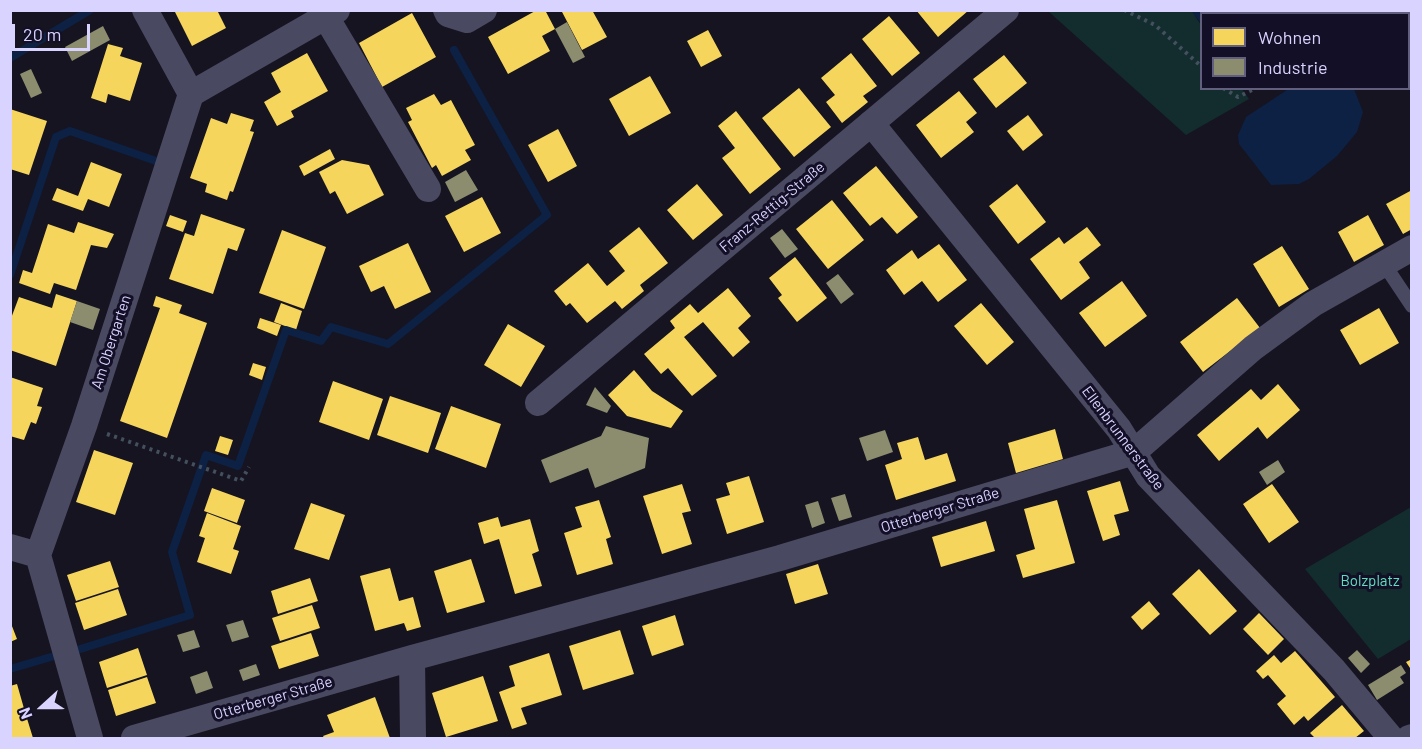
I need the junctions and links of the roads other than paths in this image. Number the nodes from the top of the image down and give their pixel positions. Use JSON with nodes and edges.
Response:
{"nodes":[{"id":1,"x":145,"y":10,"type":"edge"},
{"id":2,"x":446,"y":10,"type":"edge"},
{"id":3,"x":484,"y":10,"type":"edge"},
{"id":4,"x":1006,"y":10,"type":"edge"},
{"id":5,"x":332,"y":14,"type":"edge"},
{"id":6,"x":191,"y":94,"type":"junction"},
{"id":7,"x":871,"y":123,"type":"junction"},
{"id":8,"x":428,"y":189,"type":"dead end"},
{"id":9,"x":1412,"y":248,"type":"edge"},
{"id":10,"x":1384,"y":264,"type":"junction"},
{"id":11,"x":1412,"y":306,"type":"edge"},
{"id":12,"x":538,"y":403,"type":"dead end"},
{"id":13,"x":1134,"y":452,"type":"junction"},
{"id":14,"x":10,"y":547,"type":"edge"},
{"id":15,"x":38,"y":555,"type":"junction"},
{"id":16,"x":412,"y":658,"type":"junction"},
{"id":17,"x":90,"y":738,"type":"edge"},
{"id":18,"x":134,"y":738,"type":"edge"},
{"id":19,"x":413,"y":738,"type":"edge"},
{"id":20,"x":1391,"y":738,"type":"edge"}],
"edges":[{"from":1,"to":6,"type":"street"},
{"from":2,"to":3,"type":"street"},
{"from":4,"to":7,"type":"street","name":"Franz-Rettig-Straße"},
{"from":5,"to":6,"type":"street"},
{"from":5,"to":8,"type":"street"},
{"from":6,"to":15,"type":"street","name":"Am Obergarten"},
{"from":7,"to":12,"type":"street","name":"Franz-Rettig-Straße"},
{"from":7,"to":13,"type":"street","name":"Ellenbrunnerstraße"},
{"from":9,"to":10,"type":"street","name":"Otterberger Straße"},
{"from":10,"to":11,"type":"lane"},
{"from":10,"to":13,"type":"street","name":"Otterberger Straße"},
{"from":13,"to":16,"type":"street","name":"Otterberger Straße"},
{"from":13,"to":20,"type":"street","name":"Ellenbrunnerstraße"},
{"from":14,"to":15,"type":"street"},
{"from":15,"to":17,"type":"street"},
{"from":16,"to":18,"type":"street","name":"Otterberger Straße"},
{"from":16,"to":19,"type":"street"}]}
